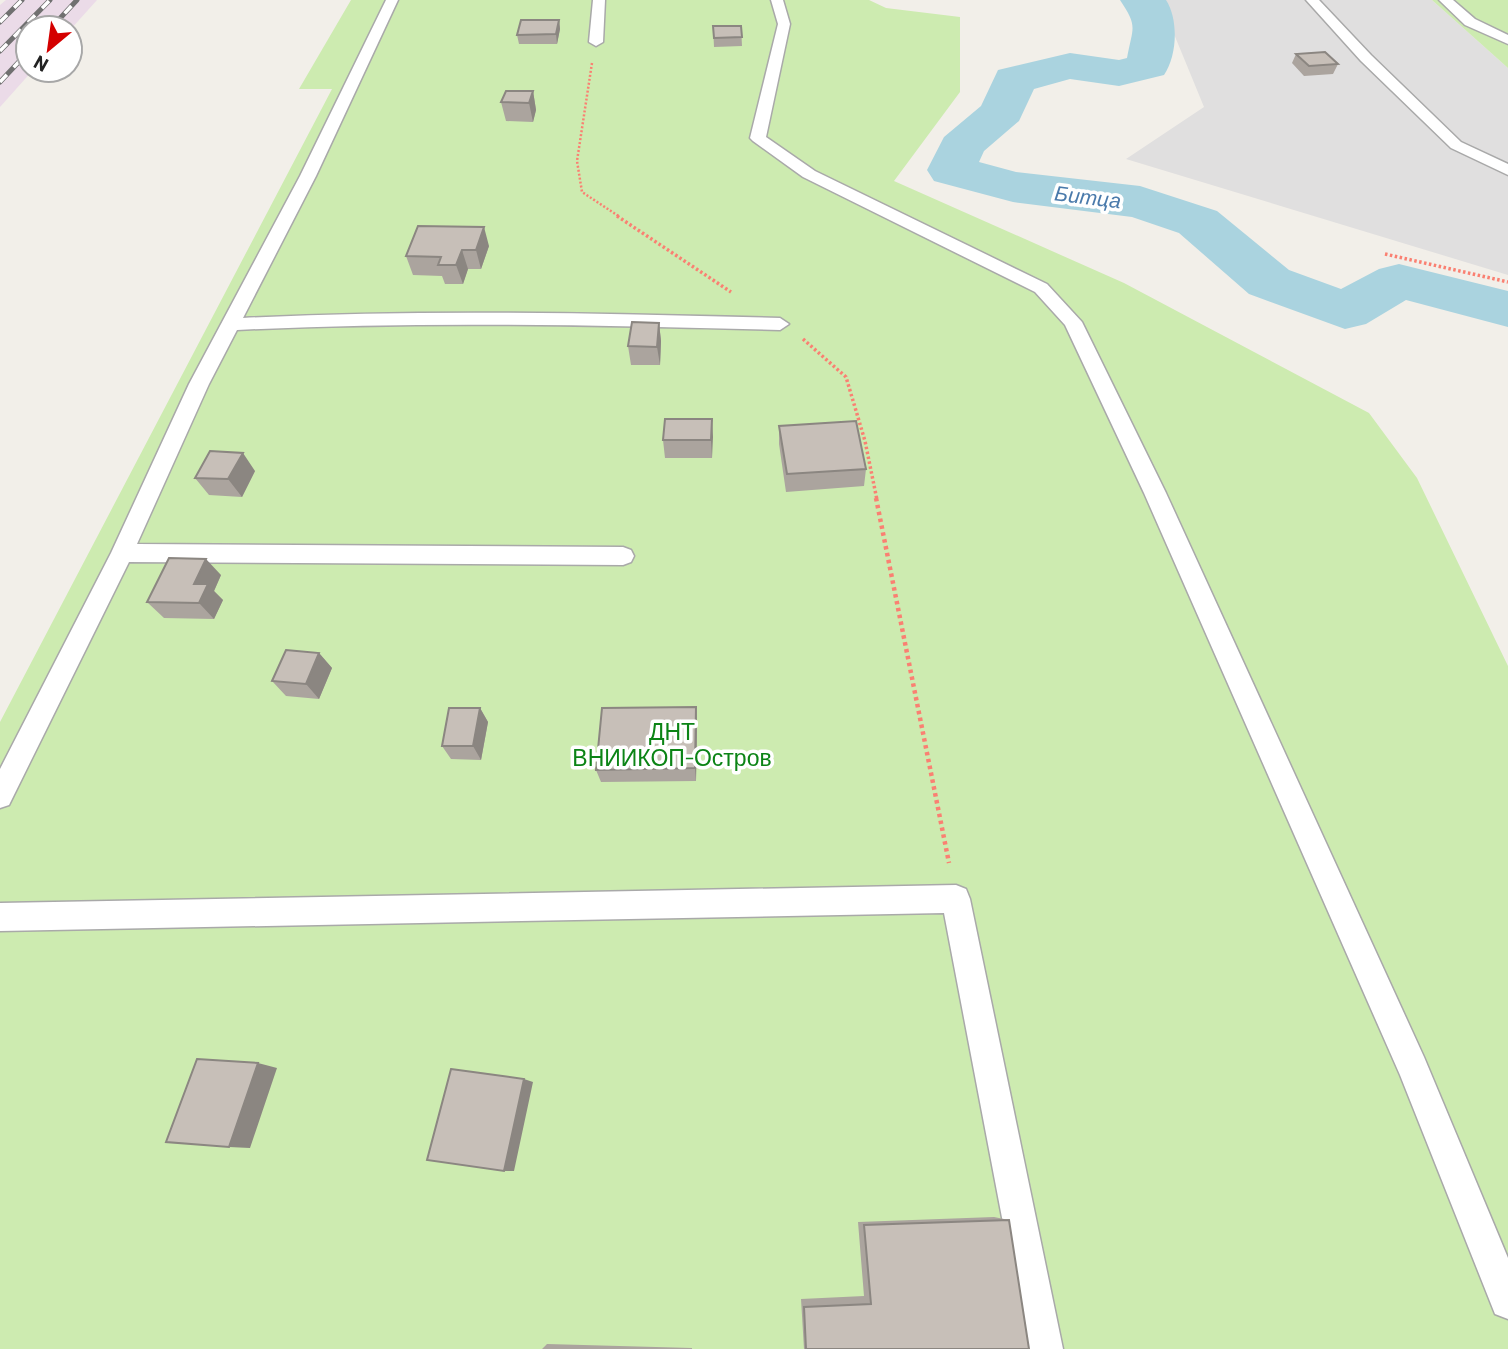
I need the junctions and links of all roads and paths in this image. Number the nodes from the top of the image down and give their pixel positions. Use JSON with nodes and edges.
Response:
{"nodes":[{"id":1,"x":392,"y":0,"type":"edge"},
{"id":2,"x":598,"y":0,"type":"edge"},
{"id":3,"x":776,"y":0,"type":"edge"},
{"id":4,"x":1312,"y":0,"type":"edge"},
{"id":5,"x":1445,"y":0,"type":"edge"},
{"id":6,"x":1508,"y":40,"type":"edge"},
{"id":7,"x":596,"y":42,"type":"joint"},
{"id":8,"x":1508,"y":170,"type":"edge"},
{"id":9,"x":1385,"y":254,"type":"dead end"},
{"id":10,"x":1508,"y":282,"type":"edge"},
{"id":11,"x":231,"y":324,"type":"junction"},
{"id":12,"x":780,"y":324,"type":"junction"},
{"id":13,"x":122,"y":553,"type":"junction"},
{"id":14,"x":623,"y":556,"type":"dead end"},
{"id":15,"x":0,"y":796,"type":"edge"},
{"id":16,"x":956,"y":899,"type":"junction"},
{"id":17,"x":0,"y":917,"type":"edge"},
{"id":18,"x":1508,"y":1301,"type":"edge"},
{"id":19,"x":1045,"y":1349,"type":"edge"}],
"edges":[{"from":1,"to":11,"type":"lane"},
{"from":2,"to":7,"type":"lane"},
{"from":3,"to":18,"type":"lane"},
{"from":4,"to":8,"type":"lane"},
{"from":5,"to":6,"type":"lane"},
{"from":7,"to":12,"type":"path"},
{"from":9,"to":10,"type":"path"},
{"from":11,"to":12,"type":"lane"},
{"from":11,"to":13,"type":"lane"},
{"from":12,"to":16,"type":"path"},
{"from":13,"to":14,"type":"lane"},
{"from":13,"to":15,"type":"lane"},
{"from":16,"to":17,"type":"lane"},
{"from":16,"to":19,"type":"lane"}]}
